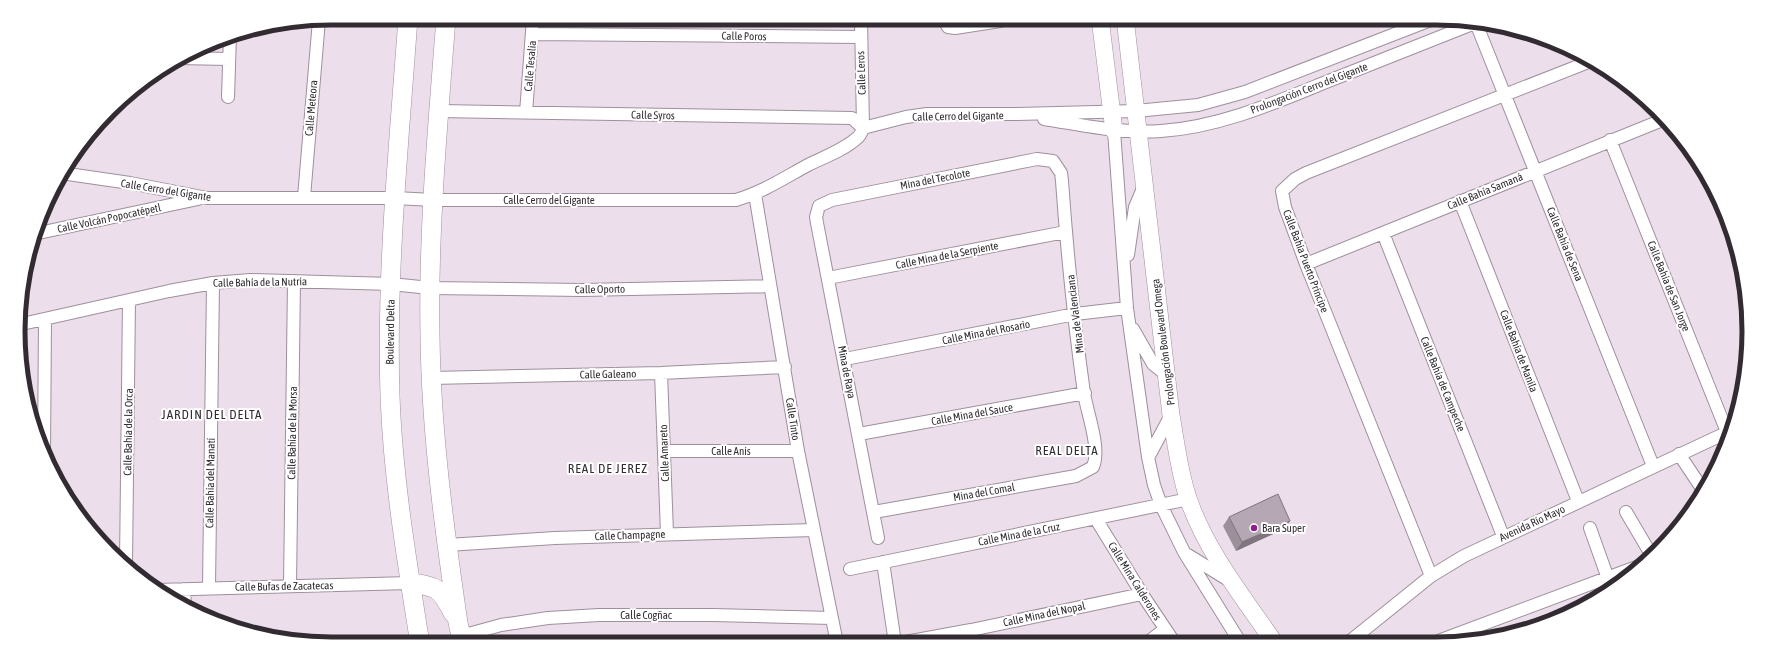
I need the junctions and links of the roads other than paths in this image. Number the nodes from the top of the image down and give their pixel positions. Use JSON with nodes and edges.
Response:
{"nodes":[{"id":1,"x":407,"y":25,"type":"edge"},
{"id":2,"x":445,"y":25,"type":"edge"},
{"id":3,"x":533,"y":25,"type":"edge"},
{"id":4,"x":861,"y":25,"type":"edge"},
{"id":5,"x":947,"y":25,"type":"edge"},
{"id":6,"x":974,"y":25,"type":"edge"},
{"id":7,"x":1101,"y":25,"type":"edge"},
{"id":8,"x":1126,"y":25,"type":"edge"},
{"id":9,"x":1418,"y":25,"type":"edge"},
{"id":10,"x":319,"y":26,"type":"edge"},
{"id":11,"x":1465,"y":27,"type":"edge"},
{"id":12,"x":1477,"y":28,"type":"edge"},
{"id":13,"x":532,"y":34,"type":"junction"},
{"id":14,"x":860,"y":37,"type":"junction"},
{"id":15,"x":230,"y":42,"type":"edge"},
{"id":16,"x":193,"y":58,"type":"edge"},
{"id":17,"x":229,"y":59,"type":"junction"},
{"id":18,"x":1584,"y":64,"type":"edge"},
{"id":19,"x":1505,"y":95,"type":"junction"},
{"id":20,"x":228,"y":97,"type":"dead end"},
{"id":21,"x":439,"y":111,"type":"junction"},
{"id":22,"x":1111,"y":111,"type":"junction"},
{"id":23,"x":1136,"y":111,"type":"junction"},
{"id":24,"x":526,"y":113,"type":"junction"},
{"id":25,"x":1017,"y":114,"type":"junction"},
{"id":26,"x":1658,"y":121,"type":"edge"},
{"id":27,"x":863,"y":128,"type":"junction"},
{"id":28,"x":1114,"y":131,"type":"junction"},
{"id":29,"x":1138,"y":132,"type":"junction"},
{"id":30,"x":1610,"y":140,"type":"junction"},
{"id":31,"x":1053,"y":161,"type":"joint"},
{"id":32,"x":1536,"y":171,"type":"junction"},
{"id":33,"x":69,"y":174,"type":"edge"},
{"id":34,"x":1144,"y":186,"type":"junction"},
{"id":35,"x":755,"y":194,"type":"junction"},
{"id":36,"x":304,"y":197,"type":"junction"},
{"id":37,"x":207,"y":198,"type":"junction"},
{"id":38,"x":395,"y":198,"type":"junction"},
{"id":39,"x":433,"y":200,"type":"junction"},
{"id":40,"x":1460,"y":201,"type":"junction"},
{"id":41,"x":819,"y":206,"type":"joint"},
{"id":42,"x":41,"y":232,"type":"edge"},
{"id":43,"x":1065,"y":232,"type":"junction"},
{"id":44,"x":1383,"y":233,"type":"junction"},
{"id":45,"x":1306,"y":264,"type":"junction"},
{"id":46,"x":1124,"y":270,"type":"junction"},
{"id":47,"x":828,"y":278,"type":"junction"},
{"id":48,"x":294,"y":281,"type":"junction"},
{"id":49,"x":213,"y":283,"type":"junction"},
{"id":50,"x":391,"y":284,"type":"junction"},
{"id":51,"x":770,"y":286,"type":"junction"},
{"id":52,"x":430,"y":288,"type":"junction"},
{"id":53,"x":129,"y":300,"type":"junction"},
{"id":54,"x":1128,"y":308,"type":"junction"},
{"id":55,"x":1075,"y":314,"type":"junction"},
{"id":56,"x":45,"y":319,"type":"junction"},
{"id":57,"x":1130,"y":322,"type":"junction"},
{"id":58,"x":25,"y":323,"type":"edge"},
{"id":59,"x":845,"y":359,"type":"junction"},
{"id":60,"x":785,"y":367,"type":"junction"},
{"id":61,"x":661,"y":373,"type":"junction"},
{"id":62,"x":1168,"y":376,"type":"junction"},
{"id":63,"x":432,"y":378,"type":"junction"},
{"id":64,"x":1084,"y":393,"type":"junction"},
{"id":65,"x":1171,"y":415,"type":"junction"},
{"id":66,"x":1727,"y":426,"type":"edge"},
{"id":67,"x":1725,"y":433,"type":"edge"},
{"id":68,"x":859,"y":434,"type":"junction"},
{"id":69,"x":44,"y":437,"type":"edge"},
{"id":70,"x":664,"y":451,"type":"junction"},
{"id":71,"x":798,"y":451,"type":"junction"},
{"id":72,"x":1679,"y":454,"type":"junction"},
{"id":73,"x":1148,"y":457,"type":"junction"},
{"id":74,"x":1653,"y":466,"type":"junction"},
{"id":75,"x":1093,"y":467,"type":"joint"},
{"id":76,"x":1700,"y":486,"type":"edge"},
{"id":77,"x":1189,"y":499,"type":"junction"},
{"id":78,"x":1578,"y":501,"type":"junction"},
{"id":79,"x":1161,"y":505,"type":"junction"},
{"id":80,"x":874,"y":512,"type":"junction"},
{"id":81,"x":1626,"y":512,"type":"dead end"},
{"id":82,"x":1096,"y":519,"type":"junction"},
{"id":83,"x":1590,"y":528,"type":"dead end"},
{"id":84,"x":814,"y":530,"type":"junction"},
{"id":85,"x":667,"y":533,"type":"junction"},
{"id":86,"x":1503,"y":536,"type":"junction"},
{"id":87,"x":878,"y":538,"type":"dead end"},
{"id":88,"x":447,"y":546,"type":"junction"},
{"id":89,"x":1649,"y":550,"type":"edge"},
{"id":90,"x":1184,"y":552,"type":"junction"},
{"id":91,"x":126,"y":558,"type":"edge"},
{"id":92,"x":883,"y":562,"type":"junction"},
{"id":93,"x":850,"y":569,"type":"dead end"},
{"id":94,"x":1431,"y":576,"type":"junction"},
{"id":95,"x":1233,"y":582,"type":"junction"},
{"id":96,"x":410,"y":583,"type":"junction"},
{"id":97,"x":1609,"y":583,"type":"edge"},
{"id":98,"x":290,"y":585,"type":"junction"},
{"id":99,"x":209,"y":587,"type":"junction"},
{"id":100,"x":184,"y":589,"type":"junction"},
{"id":101,"x":168,"y":590,"type":"edge"},
{"id":102,"x":1142,"y":594,"type":"junction"},
{"id":103,"x":185,"y":599,"type":"edge"},
{"id":104,"x":832,"y":618,"type":"junction"},
{"id":105,"x":1165,"y":629,"type":"junction"},
{"id":106,"x":971,"y":630,"type":"junction"},
{"id":107,"x":461,"y":634,"type":"edge"},
{"id":108,"x":1452,"y":636,"type":"edge"},
{"id":109,"x":419,"y":637,"type":"edge"},
{"id":110,"x":836,"y":637,"type":"edge"},
{"id":111,"x":894,"y":637,"type":"edge"},
{"id":112,"x":933,"y":637,"type":"edge"},
{"id":113,"x":973,"y":637,"type":"edge"},
{"id":114,"x":1155,"y":637,"type":"edge"},
{"id":115,"x":1171,"y":637,"type":"edge"},
{"id":116,"x":1237,"y":637,"type":"edge"},
{"id":117,"x":1271,"y":637,"type":"edge"},
{"id":118,"x":1355,"y":637,"type":"edge"}],
"edges":[{"from":1,"to":38,"type":"main road","name":"Boulevard Delta"},
{"from":2,"to":21,"type":"main road"},
{"from":3,"to":13,"type":"street","name":"Calle Tesalia"},
{"from":4,"to":14,"type":"street","name":"Calle Leros"},
{"from":5,"to":6,"type":"street"},
{"from":7,"to":22,"type":"street"},
{"from":8,"to":23,"type":"street","name":"Prolongación Boulevard Omega"},
{"from":9,"to":23,"type":"street","name":"Prolongación Cerro del Gigante"},
{"from":10,"to":36,"type":"street","name":"Calle Meteora"},
{"from":11,"to":29,"type":"street","name":"Prolongación Cerro del Gigante"},
{"from":12,"to":19,"type":"street","name":"Calle Bahía de Sena"},
{"from":13,"to":14,"type":"street","name":"Calle Poros"},
{"from":13,"to":24,"type":"street","name":"Calle Tesalia"},
{"from":14,"to":27,"type":"street","name":"Calle Leros"},
{"from":15,"to":17,"type":"street"},
{"from":16,"to":17,"type":"street"},
{"from":17,"to":20,"type":"street"},
{"from":18,"to":19,"type":"street","name":"Calle Bahía Puerto Príncipe"},
{"from":19,"to":32,"type":"street","name":"Calle Bahía de Sena"},
{"from":19,"to":45,"type":"street","name":"Calle Bahía Puerto Príncipe"},
{"from":21,"to":24,"type":"street","name":"Calle Syros"},
{"from":21,"to":39,"type":"main road"},
{"from":22,"to":23,"type":"street","name":"Calle Cerro del Gigante"},
{"from":22,"to":25,"type":"street","name":"Calle Cerro del Gigante"},
{"from":22,"to":28,"type":"street"},
{"from":23,"to":29,"type":"street","name":"Prolongación Boulevard Omega"},
{"from":24,"to":27,"type":"street","name":"Calle Syros"},
{"from":25,"to":27,"type":"street","name":"Calle Cerro del Gigante"},
{"from":25,"to":28,"type":"street","name":"Calle Cerro del Gigante"},
{"from":26,"to":30,"type":"street","name":"Calle Bahía Samaná"},
{"from":27,"to":35,"type":"street","name":"Calle Cerro del Gigante"},
{"from":28,"to":29,"type":"street","name":"Calle Cerro del Gigante"},
{"from":28,"to":46,"type":"street"},
{"from":29,"to":34,"type":"street","name":"Prolongación Boulevard Omega"},
{"from":30,"to":32,"type":"street","name":"Calle Bahía Samaná"},
{"from":30,"to":66,"type":"street","name":"Calle Bahía de San Jorge"},
{"from":31,"to":41,"type":"street","name":"Mina del Tecolote"},
{"from":31,"to":43,"type":"street","name":"Mina de Valenciana"},
{"from":32,"to":40,"type":"street","name":"Calle Bahía Samaná"},
{"from":32,"to":74,"type":"street","name":"Calle Bahía de Sena"},
{"from":33,"to":37,"type":"street","name":"Calle Cerro del Gigante"},
{"from":34,"to":46,"type":"street"},
{"from":34,"to":62,"type":"street","name":"Prolongación Boulevard Omega"},
{"from":35,"to":39,"type":"street","name":"Calle Cerro del Gigante"},
{"from":35,"to":51,"type":"street","name":"Calle Tinto"},
{"from":36,"to":37,"type":"street","name":"Calle Cerro del Gigante"},
{"from":36,"to":38,"type":"street","name":"Calle Cerro del Gigante"},
{"from":37,"to":42,"type":"street","name":"Calle Volcán Popocatépetl"},
{"from":38,"to":39,"type":"street","name":"Calle Cerro del Gigante"},
{"from":38,"to":50,"type":"main road","name":"Boulevard Delta"},
{"from":39,"to":52,"type":"main road"},
{"from":40,"to":44,"type":"street","name":"Calle Bahía Samaná"},
{"from":40,"to":78,"type":"street","name":"Calle Bahía de Manila"},
{"from":41,"to":47,"type":"street","name":"Mina de Raya"},
{"from":43,"to":47,"type":"street","name":"Calle Mina de la Serpiente"},
{"from":43,"to":55,"type":"street","name":"Mina de Valenciana"},
{"from":44,"to":45,"type":"street","name":"Calle Bahía Samaná"},
{"from":44,"to":86,"type":"street","name":"Calle Bahía de Campeche"},
{"from":45,"to":94,"type":"street","name":"Calle Bahía Puerto Príncipe"},
{"from":46,"to":54,"type":"street"},
{"from":47,"to":59,"type":"street","name":"Mina de Raya"},
{"from":48,"to":49,"type":"street","name":"Calle Bahía de la Nutria"},
{"from":48,"to":50,"type":"street","name":"Calle Bahía de la Nutria"},
{"from":48,"to":98,"type":"street","name":"Calle Bahía de la Morsa"},
{"from":49,"to":53,"type":"street","name":"Calle Bahía de la Nutria"},
{"from":49,"to":99,"type":"street","name":"Calle Bahía del Manatí"},
{"from":50,"to":52,"type":"street","name":"Calle Bahía de la Nutria"},
{"from":50,"to":96,"type":"main road","name":"Boulevard Delta"},
{"from":51,"to":52,"type":"street","name":"Calle Oporto"},
{"from":51,"to":60,"type":"street","name":"Calle Tinto"},
{"from":52,"to":63,"type":"main road"},
{"from":53,"to":56,"type":"street","name":"Calle Bahía de la Nutria"},
{"from":53,"to":91,"type":"street","name":"Calle Bahía de la Orca"},
{"from":54,"to":55,"type":"street","name":"Calle Mina del Rosario"},
{"from":54,"to":57,"type":"street"},
{"from":55,"to":59,"type":"street","name":"Calle Mina del Rosario"},
{"from":55,"to":64,"type":"street","name":"Mina de Valenciana"},
{"from":56,"to":58,"type":"street","name":"Calle Bahía de la Nutria"},
{"from":56,"to":69,"type":"street"},
{"from":57,"to":62,"type":"street"},
{"from":57,"to":73,"type":"street"},
{"from":59,"to":68,"type":"street","name":"Mina de Raya"},
{"from":60,"to":61,"type":"street","name":"Calle Galeano"},
{"from":60,"to":71,"type":"street","name":"Calle Tinto"},
{"from":61,"to":63,"type":"street","name":"Calle Galeano"},
{"from":61,"to":70,"type":"street","name":"Calle Amareto"},
{"from":62,"to":65,"type":"street","name":"Prolongación Boulevard Omega"},
{"from":63,"to":88,"type":"main road"},
{"from":64,"to":68,"type":"street","name":"Calle Mina del Sauce"},
{"from":64,"to":75,"type":"street","name":"Mina de Valenciana"},
{"from":65,"to":73,"type":"street"},
{"from":65,"to":77,"type":"street","name":"Prolongación Boulevard Omega"},
{"from":67,"to":72,"type":"street","name":"Avenida Río Mayo"},
{"from":68,"to":80,"type":"street","name":"Mina de Raya"},
{"from":70,"to":71,"type":"street","name":"Calle Anís"},
{"from":70,"to":85,"type":"street","name":"Calle Amareto"},
{"from":71,"to":84,"type":"street","name":"Calle Tinto"},
{"from":72,"to":74,"type":"street","name":"Avenida Río Mayo"},
{"from":72,"to":76,"type":"street"},
{"from":73,"to":79,"type":"street"},
{"from":74,"to":78,"type":"street","name":"Avenida Río Mayo"},
{"from":75,"to":80,"type":"street","name":"Mina del Comal"},
{"from":77,"to":79,"type":"street","name":"Calle Mina de la Cruz"},
{"from":77,"to":95,"type":"street","name":"Prolongación Boulevard Omega"},
{"from":78,"to":86,"type":"street","name":"Avenida Río Mayo"},
{"from":79,"to":82,"type":"street","name":"Calle Mina de la Cruz"},
{"from":79,"to":90,"type":"street"},
{"from":80,"to":87,"type":"street","name":"Mina de Raya"},
{"from":81,"to":89,"type":"street"},
{"from":82,"to":92,"type":"street","name":"Calle Mina de la Cruz"},
{"from":82,"to":102,"type":"street","name":"Calle Mina Calderones"},
{"from":83,"to":97,"type":"street"},
{"from":84,"to":85,"type":"street","name":"Calle Champagne"},
{"from":84,"to":104,"type":"street","name":"Calle Tinto"},
{"from":85,"to":88,"type":"street","name":"Calle Champagne"},
{"from":86,"to":94,"type":"street","name":"Avenida Río Mayo"},
{"from":88,"to":107,"type":"main road"},
{"from":90,"to":95,"type":"street"},
{"from":90,"to":116,"type":"street"},
{"from":92,"to":93,"type":"street","name":"Calle Mina de la Cruz"},
{"from":92,"to":111,"type":"street"},
{"from":94,"to":118,"type":"street","name":"Avenida Río Mayo"},
{"from":95,"to":117,"type":"street","name":"Prolongación Boulevard Omega"},
{"from":96,"to":98,"type":"street","name":"Calle Bufas de Zacatecas"},
{"from":96,"to":107,"type":"main road"},
{"from":96,"to":109,"type":"main road","name":"Boulevard Delta"},
{"from":97,"to":108,"type":"street"},
{"from":98,"to":99,"type":"street","name":"Calle Bufas de Zacatecas"},
{"from":99,"to":100,"type":"street","name":"Calle Bufas de Zacatecas"},
{"from":100,"to":101,"type":"street","name":"Calle Bufas de Zacatecas"},
{"from":100,"to":103,"type":"street"},
{"from":102,"to":105,"type":"street","name":"Calle Mina Calderones"},
{"from":102,"to":106,"type":"street","name":"Calle Mina del Nopal"},
{"from":104,"to":107,"type":"street","name":"Calle Cogñac"},
{"from":104,"to":110,"type":"street","name":"Calle Tinto"},
{"from":105,"to":114,"type":"street"},
{"from":105,"to":115,"type":"street","name":"Calle Mina Calderones"},
{"from":106,"to":112,"type":"street","name":"Calle Mina del Nopal"},
{"from":106,"to":113,"type":"street"}]}
